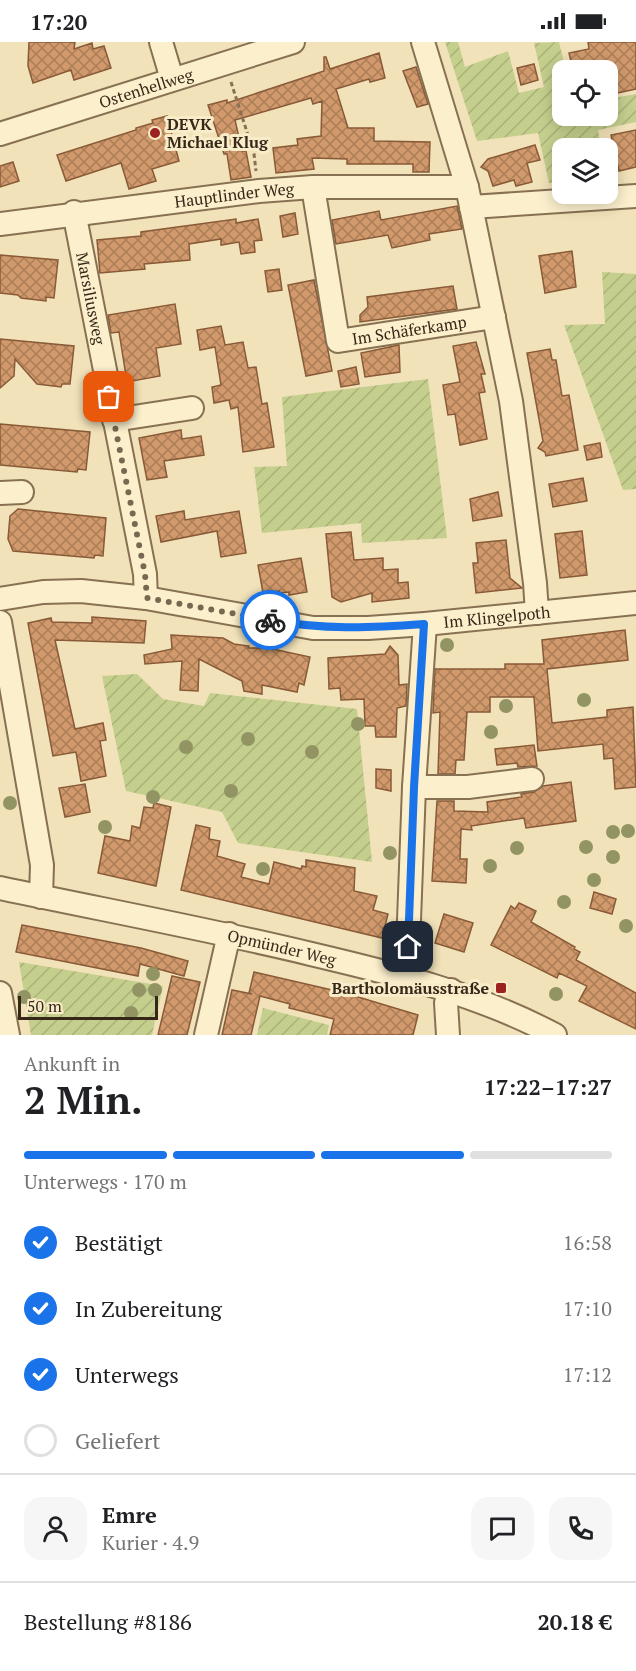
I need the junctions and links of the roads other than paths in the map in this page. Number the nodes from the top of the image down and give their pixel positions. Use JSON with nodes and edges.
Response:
{"nodes":[{"id":1,"x":161,"y":42,"type":"edge"},
{"id":2,"x":293,"y":42,"type":"edge"},
{"id":3,"x":423,"y":42,"type":"edge"},
{"id":4,"x":172,"y":79,"type":"junction"},
{"id":5,"x":0,"y":134,"type":"edge"},
{"id":6,"x":313,"y":187,"type":"junction"},
{"id":7,"x":636,"y":196,"type":"edge"},
{"id":8,"x":469,"y":197,"type":"junction"},
{"id":9,"x":74,"y":212,"type":"junction"},
{"id":10,"x":0,"y":224,"type":"edge"},
{"id":11,"x":494,"y":317,"type":"junction"},
{"id":12,"x":192,"y":408,"type":"dead end"},
{"id":13,"x":114,"y":420,"type":"junction"},
{"id":14,"x":147,"y":598,"type":"junction"},
{"id":15,"x":0,"y":599,"type":"edge"},
{"id":16,"x":636,"y":603,"type":"edge"},
{"id":17,"x":537,"y":613,"type":"junction"},
{"id":18,"x":0,"y":622,"type":"edge"},
{"id":19,"x":424,"y":624,"type":"junction"},
{"id":20,"x":532,"y":779,"type":"dead end"},
{"id":21,"x":414,"y":787,"type":"junction"},
{"id":22,"x":0,"y":888,"type":"edge"},
{"id":23,"x":41,"y":897,"type":"junction"},
{"id":24,"x":229,"y":934,"type":"junction"},
{"id":25,"x":404,"y":975,"type":"junction"},
{"id":26,"x":451,"y":990,"type":"junction"},
{"id":27,"x":0,"y":993,"type":"edge"},
{"id":28,"x":8,"y":1035,"type":"edge"},
{"id":29,"x":206,"y":1035,"type":"edge"},
{"id":30,"x":448,"y":1035,"type":"edge"},
{"id":31,"x":555,"y":1035,"type":"edge"}],
"edges":[{"from":1,"to":4,"type":"street"},
{"from":2,"to":4,"type":"street","name":"Ostenhellweg"},
{"from":3,"to":8,"type":"street"},
{"from":4,"to":5,"type":"street","name":"Ostenhellweg"},
{"from":6,"to":8,"type":"street","name":"Hauptlinder Weg"},
{"from":6,"to":9,"type":"street","name":"Hauptlinder Weg"},
{"from":6,"to":11,"type":"street","name":"Im Schäferkamp"},
{"from":7,"to":8,"type":"street","name":"Hauptlinder Weg"},
{"from":8,"to":11,"type":"street"},
{"from":9,"to":10,"type":"street","name":"Hauptlinder Weg"},
{"from":9,"to":13,"type":"street","name":"Marsiliusweg"},
{"from":11,"to":17,"type":"street"},
{"from":12,"to":13,"type":"street"},
{"from":13,"to":14,"type":"street","name":"Marsiliusweg"},
{"from":14,"to":15,"type":"street","name":"Im Klingelpoth"},
{"from":14,"to":19,"type":"street","name":"Im Klingelpoth"},
{"from":16,"to":17,"type":"street","name":"Im Klingelpoth"},
{"from":17,"to":19,"type":"street","name":"Im Klingelpoth"},
{"from":18,"to":23,"type":"street"},
{"from":19,"to":21,"type":"street"},
{"from":20,"to":21,"type":"street"},
{"from":21,"to":25,"type":"street"},
{"from":22,"to":23,"type":"street","name":"Opmünder Weg"},
{"from":23,"to":24,"type":"street","name":"Opmünder Weg"},
{"from":24,"to":25,"type":"street","name":"Opmünder Weg"},
{"from":24,"to":29,"type":"street"},
{"from":25,"to":26,"type":"street","name":"Opmünder Weg"},
{"from":26,"to":30,"type":"street"},
{"from":26,"to":31,"type":"street","name":"Opmünder Weg"},
{"from":27,"to":28,"type":"street"}]}
